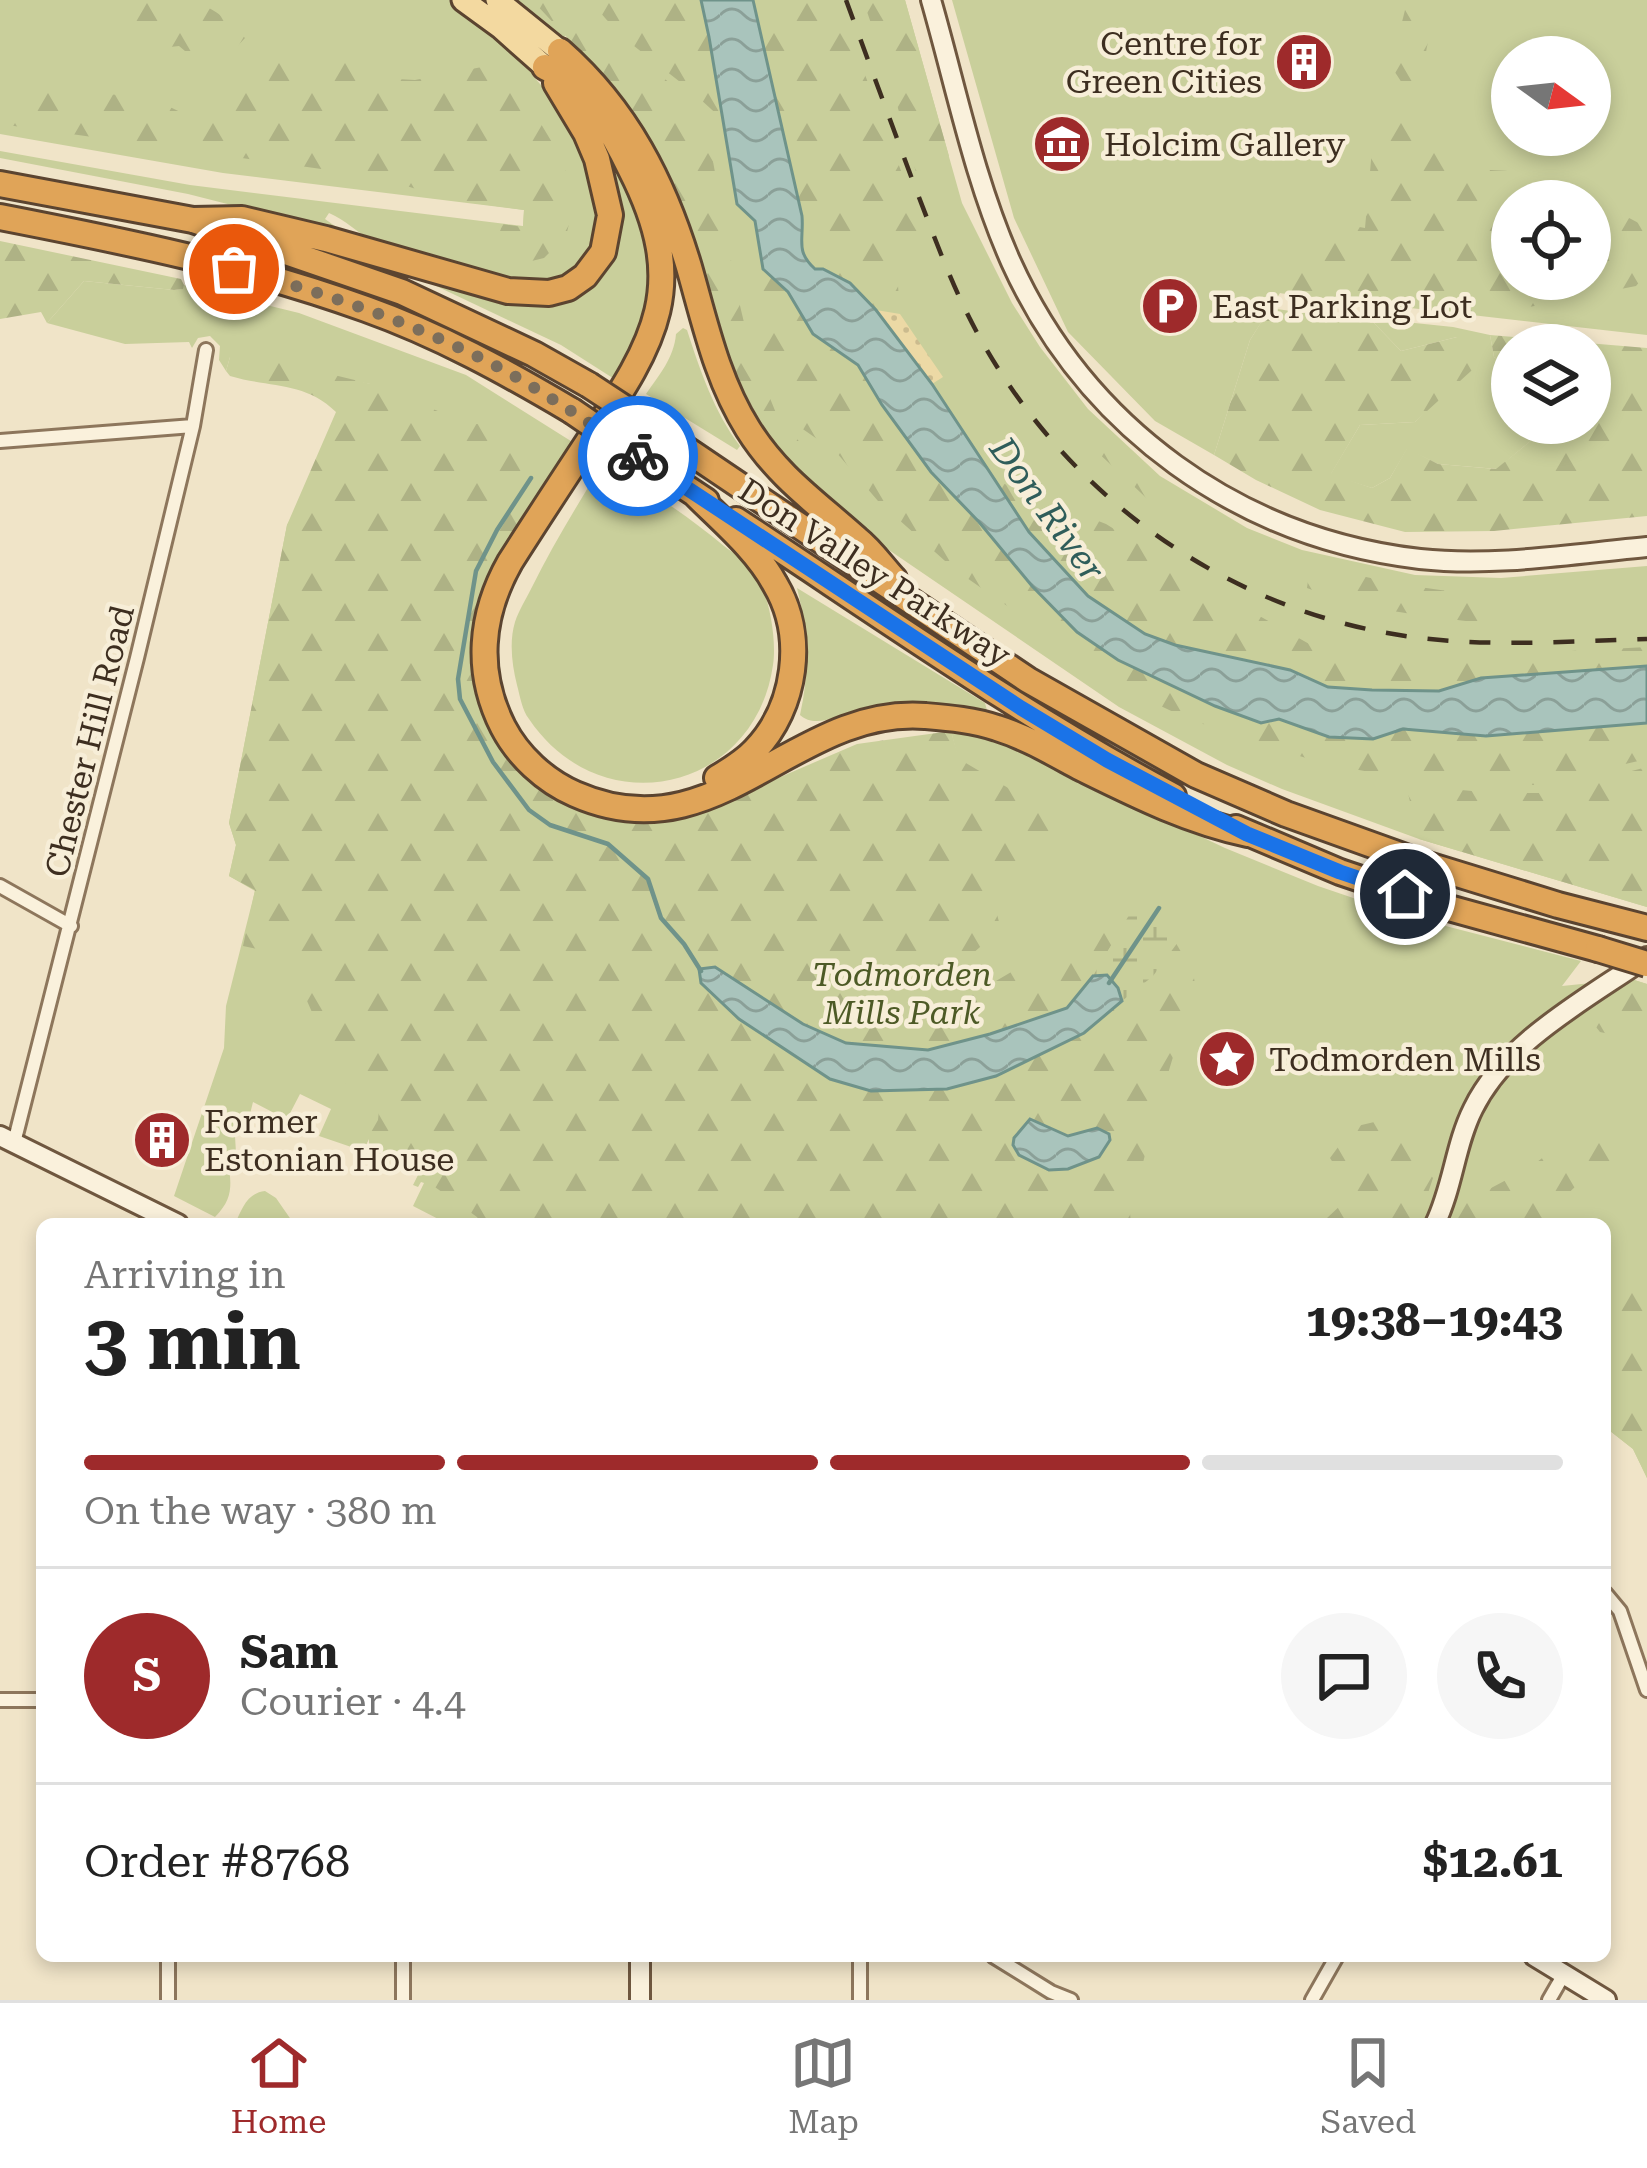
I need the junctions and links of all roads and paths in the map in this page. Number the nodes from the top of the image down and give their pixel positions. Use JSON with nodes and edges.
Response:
{"nodes":[{"id":1,"x":463,"y":0,"type":"edge"},
{"id":2,"x":497,"y":0,"type":"edge"},
{"id":3,"x":931,"y":0,"type":"edge"},
{"id":4,"x":552,"y":59,"type":"junction"},
{"id":5,"x":0,"y":184,"type":"edge"},
{"id":6,"x":0,"y":217,"type":"edge"},
{"id":7,"x":193,"y":220,"type":"junction"},
{"id":8,"x":672,"y":221,"type":"junction"},
{"id":9,"x":206,"y":350,"type":"dead end"},
{"id":10,"x":194,"y":426,"type":"junction"},
{"id":11,"x":0,"y":441,"type":"edge"},
{"id":12,"x":694,"y":493,"type":"junction"},
{"id":13,"x":1647,"y":547,"type":"edge"},
{"id":14,"x":920,"y":607,"type":"junction"},
{"id":15,"x":1247,"y":834,"type":"junction"},
{"id":16,"x":0,"y":886,"type":"edge"},
{"id":17,"x":71,"y":926,"type":"junction"},
{"id":18,"x":1640,"y":926,"type":"edge"},
{"id":19,"x":1647,"y":960,"type":"edge"},
{"id":20,"x":7,"y":1139,"type":"edge"},
{"id":21,"x":164,"y":1218,"type":"edge"},
{"id":22,"x":1437,"y":1218,"type":"edge"},
{"id":23,"x":1611,"y":1600,"type":"edge"},
{"id":24,"x":1647,"y":1690,"type":"edge"},
{"id":25,"x":0,"y":1700,"type":"edge"},
{"id":26,"x":36,"y":1700,"type":"edge"},
{"id":27,"x":168,"y":1962,"type":"edge"},
{"id":28,"x":403,"y":1962,"type":"edge"},
{"id":29,"x":640,"y":1962,"type":"edge"},
{"id":30,"x":860,"y":1962,"type":"edge"},
{"id":31,"x":1002,"y":1962,"type":"edge"},
{"id":32,"x":1334,"y":1962,"type":"edge"},
{"id":33,"x":1543,"y":1962,"type":"edge"},
{"id":34,"x":1564,"y":1975,"type":"junction"},
{"id":35,"x":1052,"y":1996,"type":"edge"},
{"id":36,"x":168,"y":2000,"type":"edge"},
{"id":37,"x":403,"y":2000,"type":"edge"},
{"id":38,"x":640,"y":2000,"type":"edge"},
{"id":39,"x":860,"y":2000,"type":"edge"},
{"id":40,"x":1070,"y":2000,"type":"edge"},
{"id":41,"x":1312,"y":2000,"type":"edge"},
{"id":42,"x":1550,"y":2000,"type":"edge"},
{"id":43,"x":1606,"y":2000,"type":"edge"}],
"edges":[{"from":1,"to":4,"type":"main road"},
{"from":2,"to":4,"type":"main road"},
{"from":3,"to":13,"type":"main road"},
{"from":4,"to":7,"type":"highway"},
{"from":4,"to":8,"type":"highway"},
{"from":4,"to":15,"type":"highway"},
{"from":5,"to":7,"type":"highway","name":"Don Valley Parkway"},
{"from":6,"to":12,"type":"highway","name":"Don Valley Parkway","bridge":true},
{"from":7,"to":14,"type":"highway","name":"Don Valley Parkway","bridge":true},
{"from":8,"to":12,"type":"highway"},
{"from":8,"to":14,"type":"highway"},
{"from":9,"to":10,"type":"street","name":"Chester Hill Road"},
{"from":10,"to":11,"type":"street"},
{"from":10,"to":17,"type":"street","name":"Chester Hill Road"},
{"from":12,"to":15,"type":"highway","name":"Don Valley Parkway"},
{"from":14,"to":18,"type":"highway","name":"Don Valley Parkway"},
{"from":15,"to":19,"type":"highway","name":"Don Valley Parkway","bridge":true},
{"from":16,"to":17,"type":"street"},
{"from":17,"to":20,"type":"street","name":"Chester Hill Road"},
{"from":19,"to":22,"type":"main road"},
{"from":20,"to":21,"type":"main road"},
{"from":23,"to":24,"type":"street"},
{"from":25,"to":26,"type":"street"},
{"from":27,"to":36,"type":"street"},
{"from":28,"to":37,"type":"street"},
{"from":29,"to":38,"type":"main road"},
{"from":30,"to":39,"type":"street"},
{"from":31,"to":35,"type":"street"},
{"from":32,"to":41,"type":"street"},
{"from":33,"to":34,"type":"main road"},
{"from":34,"to":42,"type":"street"},
{"from":34,"to":43,"type":"main road"},
{"from":35,"to":40,"type":"street"}]}
